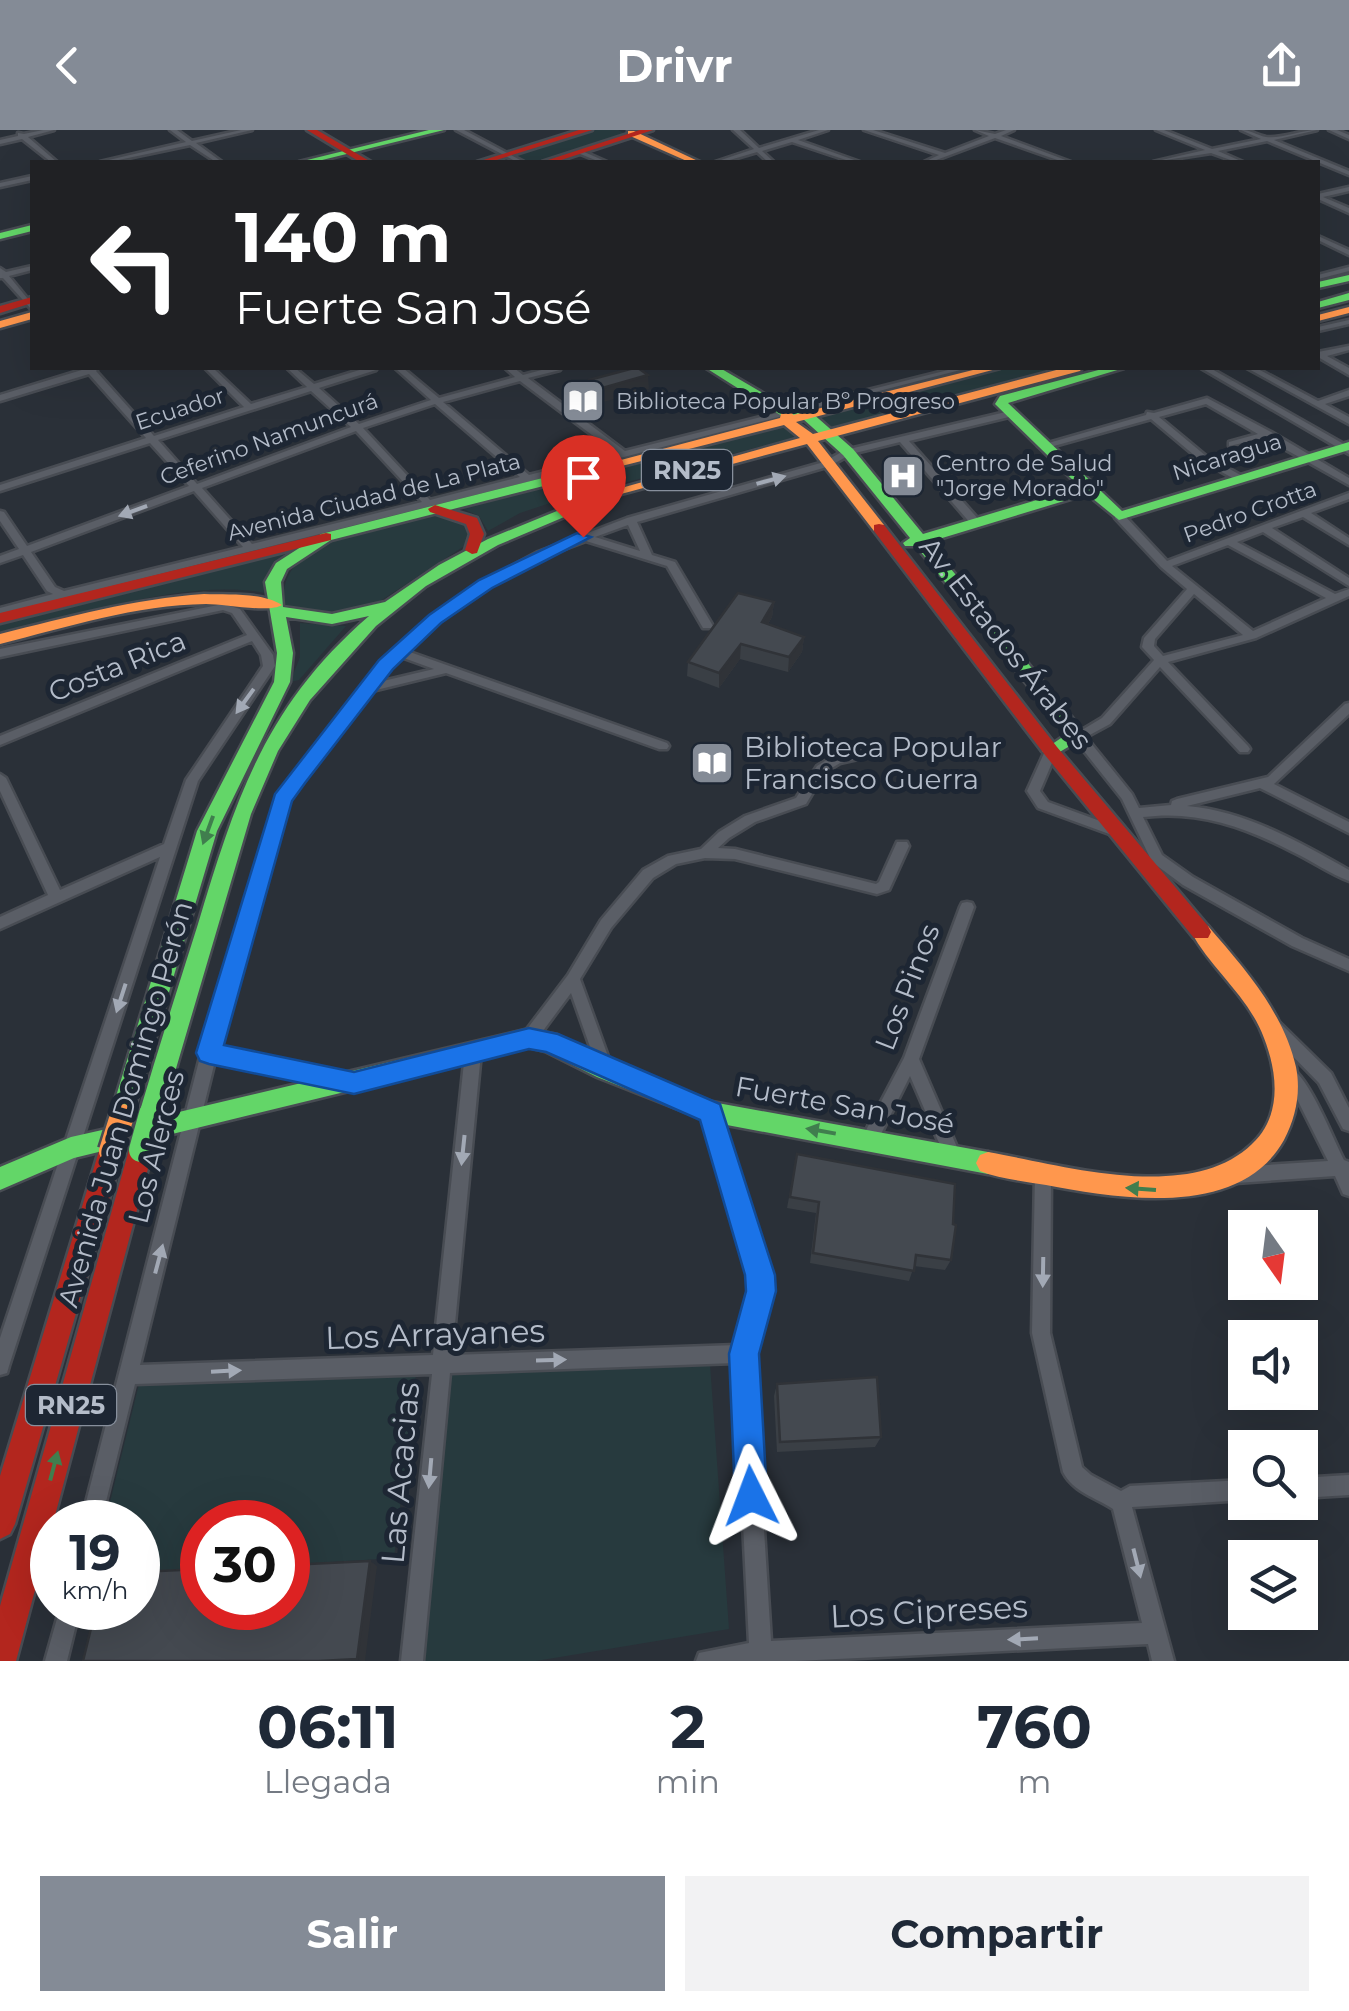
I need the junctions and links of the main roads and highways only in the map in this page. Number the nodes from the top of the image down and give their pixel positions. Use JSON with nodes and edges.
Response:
{"nodes":[{"id":1,"x":311,"y":130,"type":"edge"},
{"id":2,"x":440,"y":130,"type":"edge"},
{"id":3,"x":636,"y":132,"type":"edge"},
{"id":4,"x":584,"y":141,"type":"edge"},
{"id":5,"x":357,"y":157,"type":"edge"},
{"id":6,"x":514,"y":159,"type":"edge"},
{"id":7,"x":325,"y":160,"type":"edge"},
{"id":8,"x":551,"y":160,"type":"edge"},
{"id":9,"x":692,"y":160,"type":"edge"},
{"id":10,"x":30,"y":228,"type":"edge"},
{"id":11,"x":0,"y":236,"type":"edge"},
{"id":12,"x":1349,"y":278,"type":"edge"},
{"id":13,"x":1320,"y":287,"type":"edge"},
{"id":14,"x":1349,"y":296,"type":"edge"},
{"id":15,"x":1320,"y":304,"type":"edge"},
{"id":16,"x":30,"y":306,"type":"edge"},
{"id":17,"x":30,"y":307,"type":"edge"},
{"id":18,"x":0,"y":310,"type":"edge"},
{"id":19,"x":1349,"y":310,"type":"edge"},
{"id":20,"x":1320,"y":317,"type":"edge"},
{"id":21,"x":0,"y":325,"type":"edge"},
{"id":22,"x":715,"y":370,"type":"edge"},
{"id":23,"x":988,"y":370,"type":"edge"},
{"id":24,"x":1068,"y":370,"type":"edge"},
{"id":25,"x":1111,"y":370,"type":"edge"},
{"id":26,"x":813,"y":431,"type":"junction"},
{"id":27,"x":1347,"y":448,"type":"edge"},
{"id":28,"x":618,"y":458,"type":"junction"},
{"id":29,"x":577,"y":466,"type":"road end"},
{"id":30,"x":1088,"y":489,"type":"junction"},
{"id":31,"x":432,"y":506,"type":"junction"},
{"id":32,"x":331,"y":532,"type":"junction"},
{"id":33,"x":921,"y":540,"type":"junction"},
{"id":34,"x":894,"y":548,"type":"junction"},
{"id":35,"x":472,"y":550,"type":"junction"},
{"id":36,"x":106,"y":591,"type":"junction"},
{"id":37,"x":63,"y":595,"type":"road end"},
{"id":38,"x":390,"y":606,"type":"junction"},
{"id":39,"x":276,"y":608,"type":"junction"},
{"id":40,"x":0,"y":615,"type":"edge"},
{"id":41,"x":34,"y":632,"type":"junction"},
{"id":42,"x":0,"y":639,"type":"edge"},
{"id":43,"x":0,"y":651,"type":"edge"},
{"id":44,"x":1051,"y":751,"type":"junction"},
{"id":45,"x":1236,"y":1175,"type":"joint"},
{"id":46,"x":0,"y":1180,"type":"edge"},
{"id":47,"x":0,"y":1524,"type":"edge"},
{"id":48,"x":0,"y":1661,"type":"edge"}],
"edges":[{"from":1,"to":5,"type":"main road"},
{"from":2,"to":5,"type":"main road"},
{"from":3,"to":4,"type":"main road"},
{"from":3,"to":9,"type":"main road"},
{"from":4,"to":6,"type":"main road"},
{"from":4,"to":8,"type":"main road"},
{"from":5,"to":7,"type":"main road"},
{"from":10,"to":11,"type":"main road"},
{"from":12,"to":13,"type":"main road"},
{"from":14,"to":15,"type":"main road"},
{"from":16,"to":18,"type":"main road"},
{"from":17,"to":21,"type":"main road"},
{"from":19,"to":20,"type":"main road"},
{"from":22,"to":26,"type":"main road"},
{"from":23,"to":26,"type":"main road","name":"Avenida Ciudad de La Plata","number":"RN25"},
{"from":24,"to":26,"type":"main road"},
{"from":25,"to":30,"type":"main road"},
{"from":26,"to":28,"type":"main road","name":"Avenida Ciudad de La Plata","number":"RN25"},
{"from":26,"to":33,"type":"main road","name":"Av. Estados Árabes"},
{"from":26,"to":34,"type":"main road","name":"Av. Estados Árabes"},
{"from":26,"to":35,"type":"main road","number":"RN25"},
{"from":27,"to":30,"type":"main road","name":"Nicaragua"},
{"from":28,"to":29,"type":"main road"},
{"from":28,"to":31,"type":"main road","name":"Avenida Ciudad de La Plata","number":"RN25"},
{"from":30,"to":33,"type":"main road"},
{"from":31,"to":32,"type":"main road","name":"Avenida Ciudad de La Plata","number":"RN25"},
{"from":31,"to":35,"type":"main road"},
{"from":32,"to":36,"type":"main road","name":"Avenida Ciudad de La Plata"},
{"from":32,"to":39,"type":"main road","name":"Avenida Juan Domingo Perón","number":"RN25"},
{"from":33,"to":34,"type":"main road"},
{"from":33,"to":44,"type":"main road","name":"Av. Estados Árabes"},
{"from":34,"to":44,"type":"main road","name":"Av. Estados Árabes"},
{"from":35,"to":38,"type":"main road","number":"RN25"},
{"from":36,"to":37,"type":"main road"},
{"from":36,"to":40,"type":"main road","name":"Avenida Ciudad de La Plata"},
{"from":38,"to":39,"type":"main road"},
{"from":48,"to":38,"type":"main road","name":"Avenida Juan Domingo Perón","number":"RN25","one_way":true,"bridge":true},
{"from":39,"to":41,"type":"main road"},
{"from":39,"to":47,"type":"main road","name":"Avenida Juan Domingo Perón","number":"RN25","one_way":true,"bridge":true},
{"from":41,"to":42,"type":"main road"},
{"from":41,"to":43,"type":"main road"},
{"from":44,"to":45,"type":"main road","name":"Av. Estados Árabes"},
{"from":45,"to":46,"type":"main road","name":"Fuerte San José","one_way":true}]}
